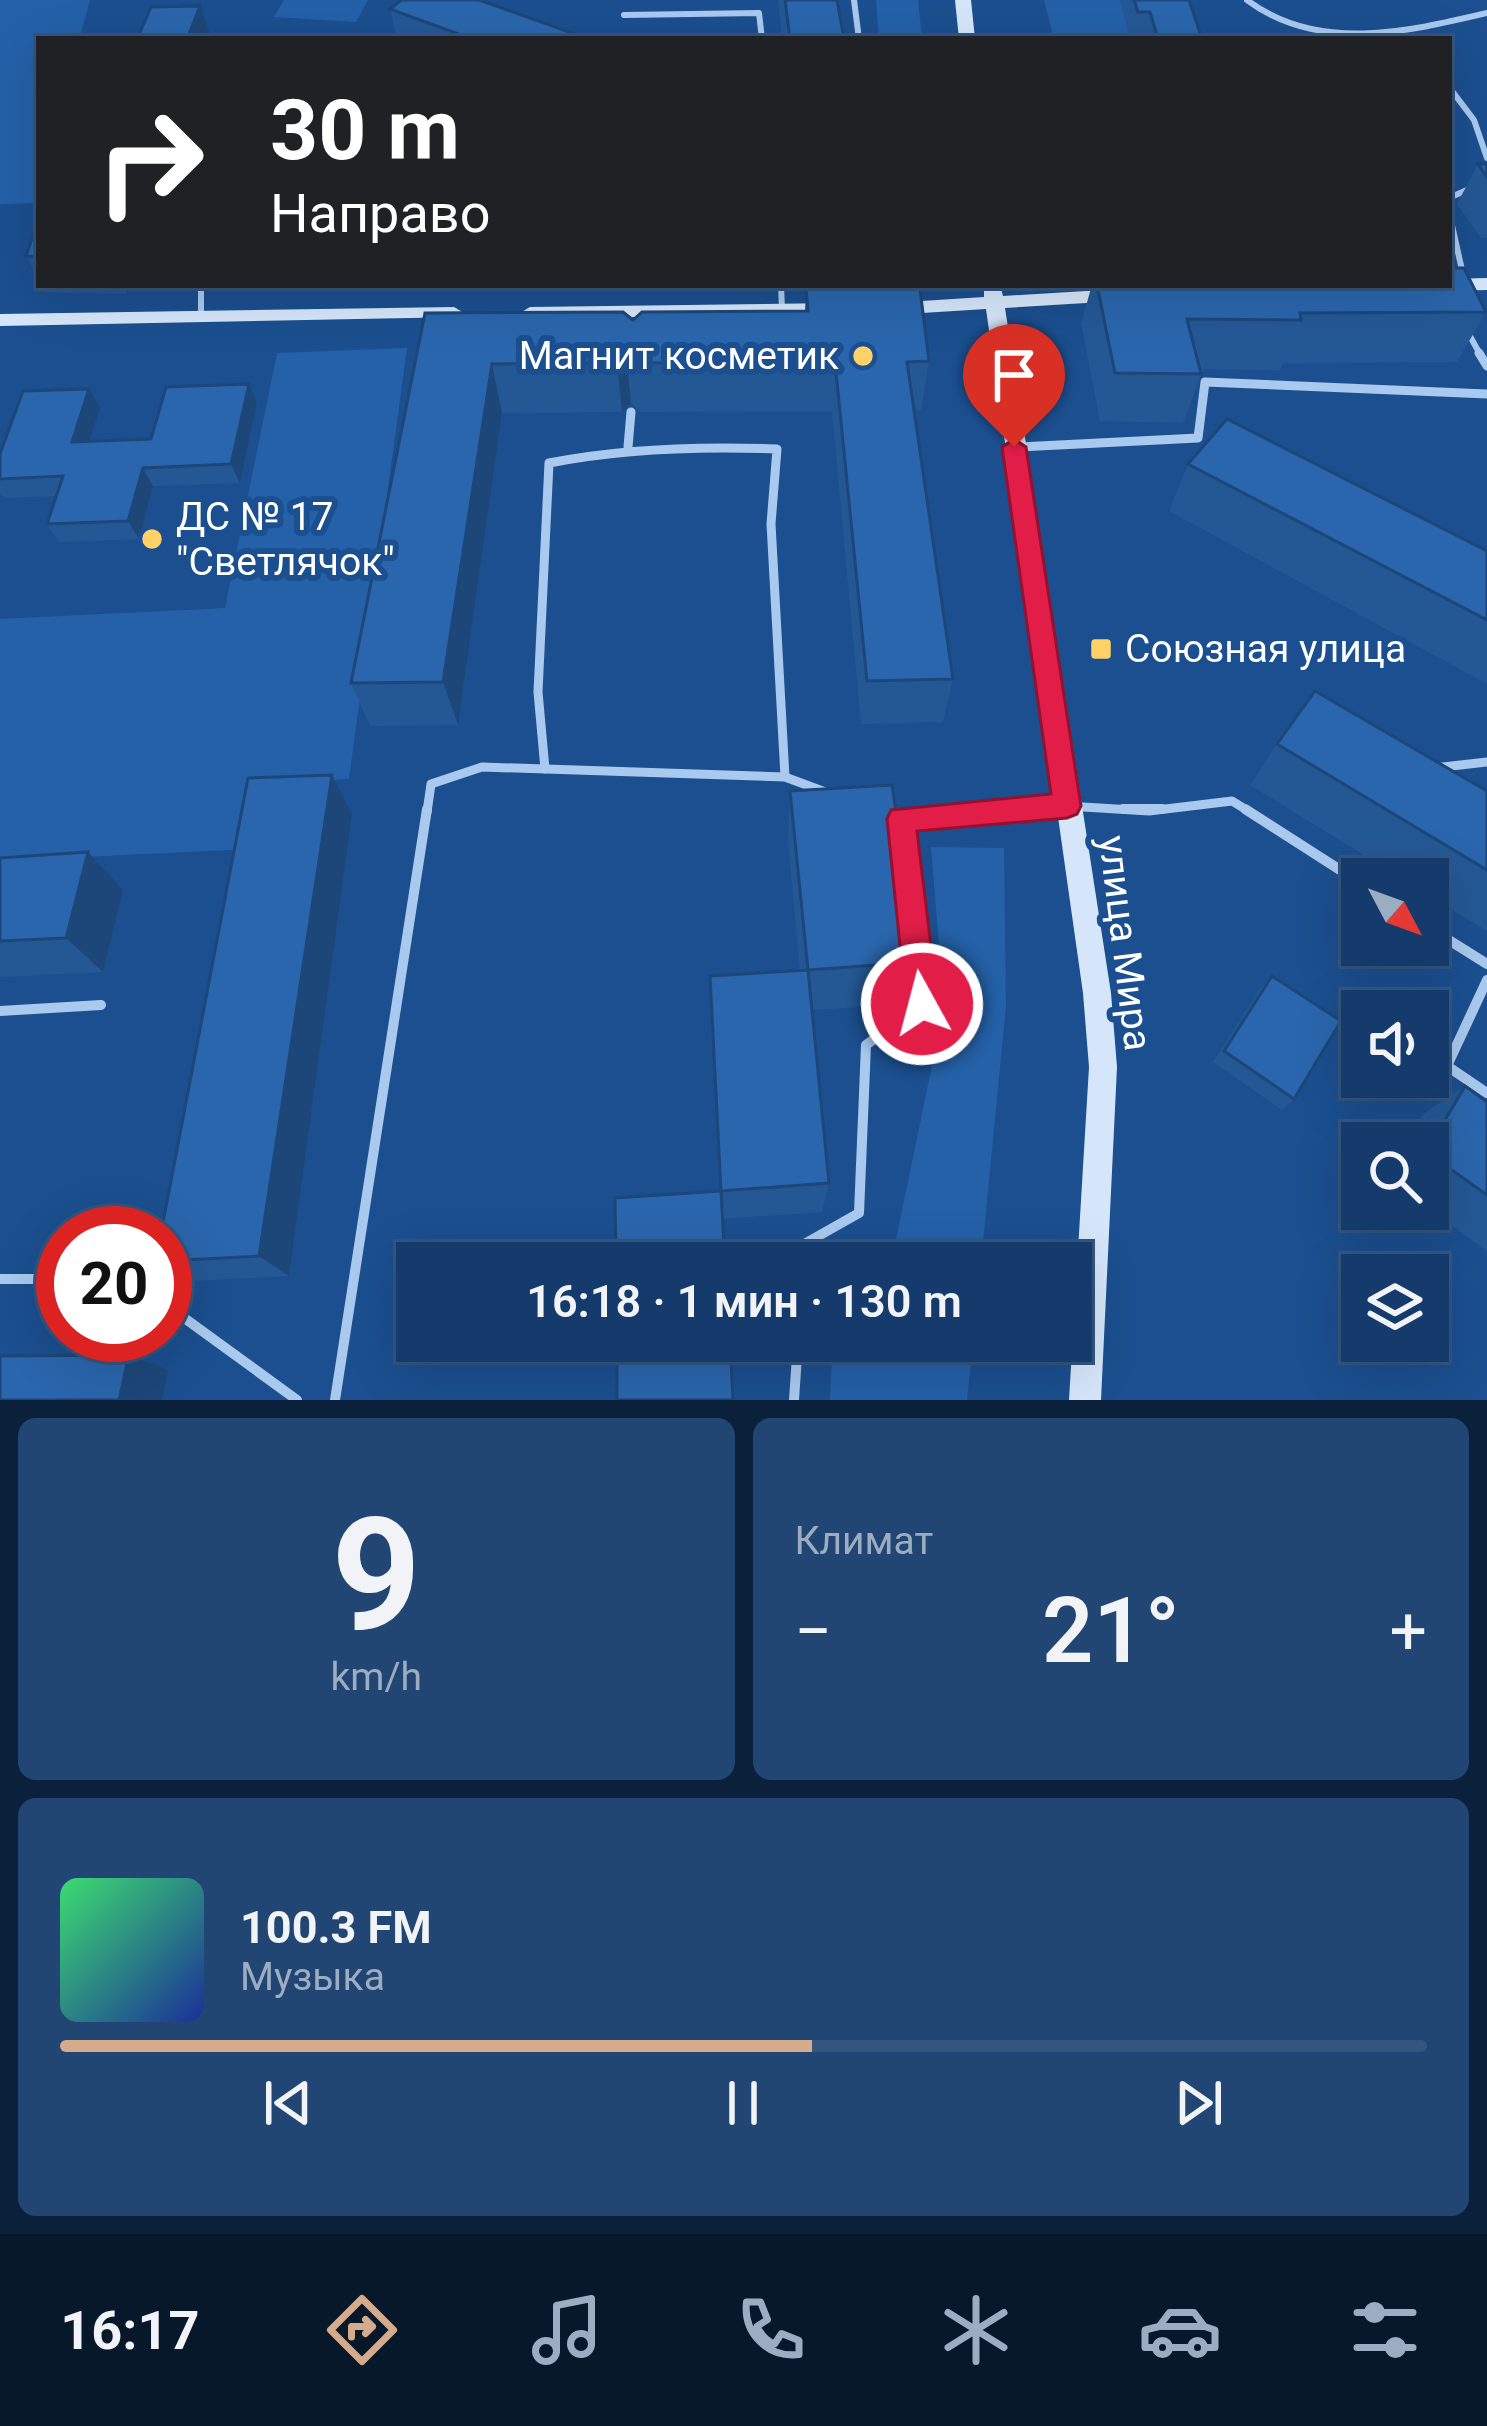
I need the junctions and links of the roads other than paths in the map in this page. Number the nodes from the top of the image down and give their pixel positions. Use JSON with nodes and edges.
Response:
{"nodes":[{"id":1,"x":854,"y":0,"type":"edge"},
{"id":2,"x":963,"y":0,"type":"edge"},
{"id":3,"x":1247,"y":0,"type":"edge"},
{"id":4,"x":1487,"y":13,"type":"edge"},
{"id":5,"x":624,"y":15,"type":"dead end"},
{"id":6,"x":1411,"y":35,"type":"edge"},
{"id":7,"x":762,"y":36,"type":"edge"},
{"id":8,"x":859,"y":36,"type":"edge"},
{"id":9,"x":967,"y":36,"type":"edge"},
{"id":10,"x":1452,"y":91,"type":"edge"},
{"id":11,"x":1487,"y":158,"type":"edge"},
{"id":12,"x":1487,"y":181,"type":"edge"},
{"id":13,"x":1452,"y":197,"type":"edge"},
{"id":14,"x":1487,"y":284,"type":"edge"},
{"id":15,"x":201,"y":288,"type":"edge"},
{"id":16,"x":781,"y":288,"type":"edge"},
{"id":17,"x":891,"y":288,"type":"edge"},
{"id":18,"x":1451,"y":289,"type":"edge"},
{"id":19,"x":993,"y":293,"type":"edge"},
{"id":20,"x":1148,"y":294,"type":"edge"},
{"id":21,"x":849,"y":309,"type":"edge"},
{"id":22,"x":871,"y":309,"type":"edge"},
{"id":23,"x":894,"y":309,"type":"junction"},
{"id":24,"x":782,"y":310,"type":"junction"},
{"id":25,"x":482,"y":313,"type":"edge"},
{"id":26,"x":505,"y":313,"type":"edge"},
{"id":27,"x":201,"y":316,"type":"junction"},
{"id":28,"x":0,"y":320,"type":"edge"},
{"id":29,"x":1464,"y":326,"type":"edge"},
{"id":30,"x":1487,"y":367,"type":"edge"},
{"id":31,"x":1487,"y":394,"type":"edge"},
{"id":32,"x":632,"y":412,"type":"edge"},
{"id":33,"x":628,"y":447,"type":"junction"},
{"id":34,"x":1014,"y":447,"type":"junction"},
{"id":35,"x":1487,"y":762,"type":"edge"},
{"id":36,"x":545,"y":769,"type":"junction"},
{"id":37,"x":785,"y":777,"type":"junction"},
{"id":38,"x":1435,"y":780,"type":"edge"},
{"id":39,"x":843,"y":798,"type":"edge"},
{"id":40,"x":1067,"y":806,"type":"junction"},
{"id":41,"x":882,"y":812,"type":"edge"},
{"id":42,"x":901,"y":819,"type":"junction"},
{"id":43,"x":1341,"y":871,"type":"edge"},
{"id":44,"x":1449,"y":940,"type":"edge"},
{"id":45,"x":1487,"y":964,"type":"edge"},
{"id":46,"x":1487,"y":980,"type":"edge"},
{"id":47,"x":100,"y":1005,"type":"dead end"},
{"id":48,"x":0,"y":1011,"type":"edge"},
{"id":49,"x":1487,"y":1093,"type":"edge"},
{"id":50,"x":808,"y":1242,"type":"edge"},
{"id":51,"x":0,"y":1279,"type":"edge"},
{"id":52,"x":36,"y":1279,"type":"edge"},
{"id":53,"x":192,"y":1324,"type":"edge"},
{"id":54,"x":797,"y":1362,"type":"edge"},
{"id":55,"x":297,"y":1400,"type":"edge"},
{"id":56,"x":335,"y":1400,"type":"edge"},
{"id":57,"x":794,"y":1400,"type":"edge"},
{"id":58,"x":1085,"y":1400,"type":"edge"}],
"edges":[{"from":1,"to":8,"type":"lane"},
{"from":2,"to":9,"type":"street"},
{"from":3,"to":6,"type":"lane"},
{"from":4,"to":6,"type":"lane"},
{"from":5,"to":7,"type":"lane"},
{"from":10,"to":11,"type":"lane"},
{"from":12,"to":13,"type":"lane"},
{"from":14,"to":18,"type":"street"},
{"from":15,"to":27,"type":"lane"},
{"from":16,"to":24,"type":"lane"},
{"from":17,"to":23,"type":"lane"},
{"from":19,"to":20,"type":"street"},
{"from":19,"to":23,"type":"street"},
{"from":19,"to":34,"type":"street","name":"улица Мира"},
{"from":21,"to":24,"type":"street"},
{"from":22,"to":23,"type":"street"},
{"from":24,"to":26,"type":"street"},
{"from":25,"to":27,"type":"street"},
{"from":27,"to":28,"type":"street"},
{"from":29,"to":30,"type":"lane"},
{"from":31,"to":34,"type":"lane"},
{"from":32,"to":33,"type":"lane"},
{"from":33,"to":36,"type":"lane"},
{"from":33,"to":37,"type":"lane"},
{"from":34,"to":40,"type":"street","name":"улица Мира"},
{"from":35,"to":38,"type":"lane"},
{"from":36,"to":37,"type":"lane"},
{"from":36,"to":56,"type":"lane"},
{"from":37,"to":39,"type":"lane"},
{"from":40,"to":42,"type":"lane"},
{"from":40,"to":43,"type":"lane"},
{"from":40,"to":58,"type":"street","name":"улица Мира"},
{"from":41,"to":42,"type":"lane"},
{"from":42,"to":50,"type":"lane"},
{"from":44,"to":45,"type":"lane"},
{"from":46,"to":49,"type":"lane"},
{"from":47,"to":48,"type":"lane"},
{"from":51,"to":52,"type":"lane"},
{"from":53,"to":55,"type":"lane"},
{"from":54,"to":57,"type":"lane"}]}
